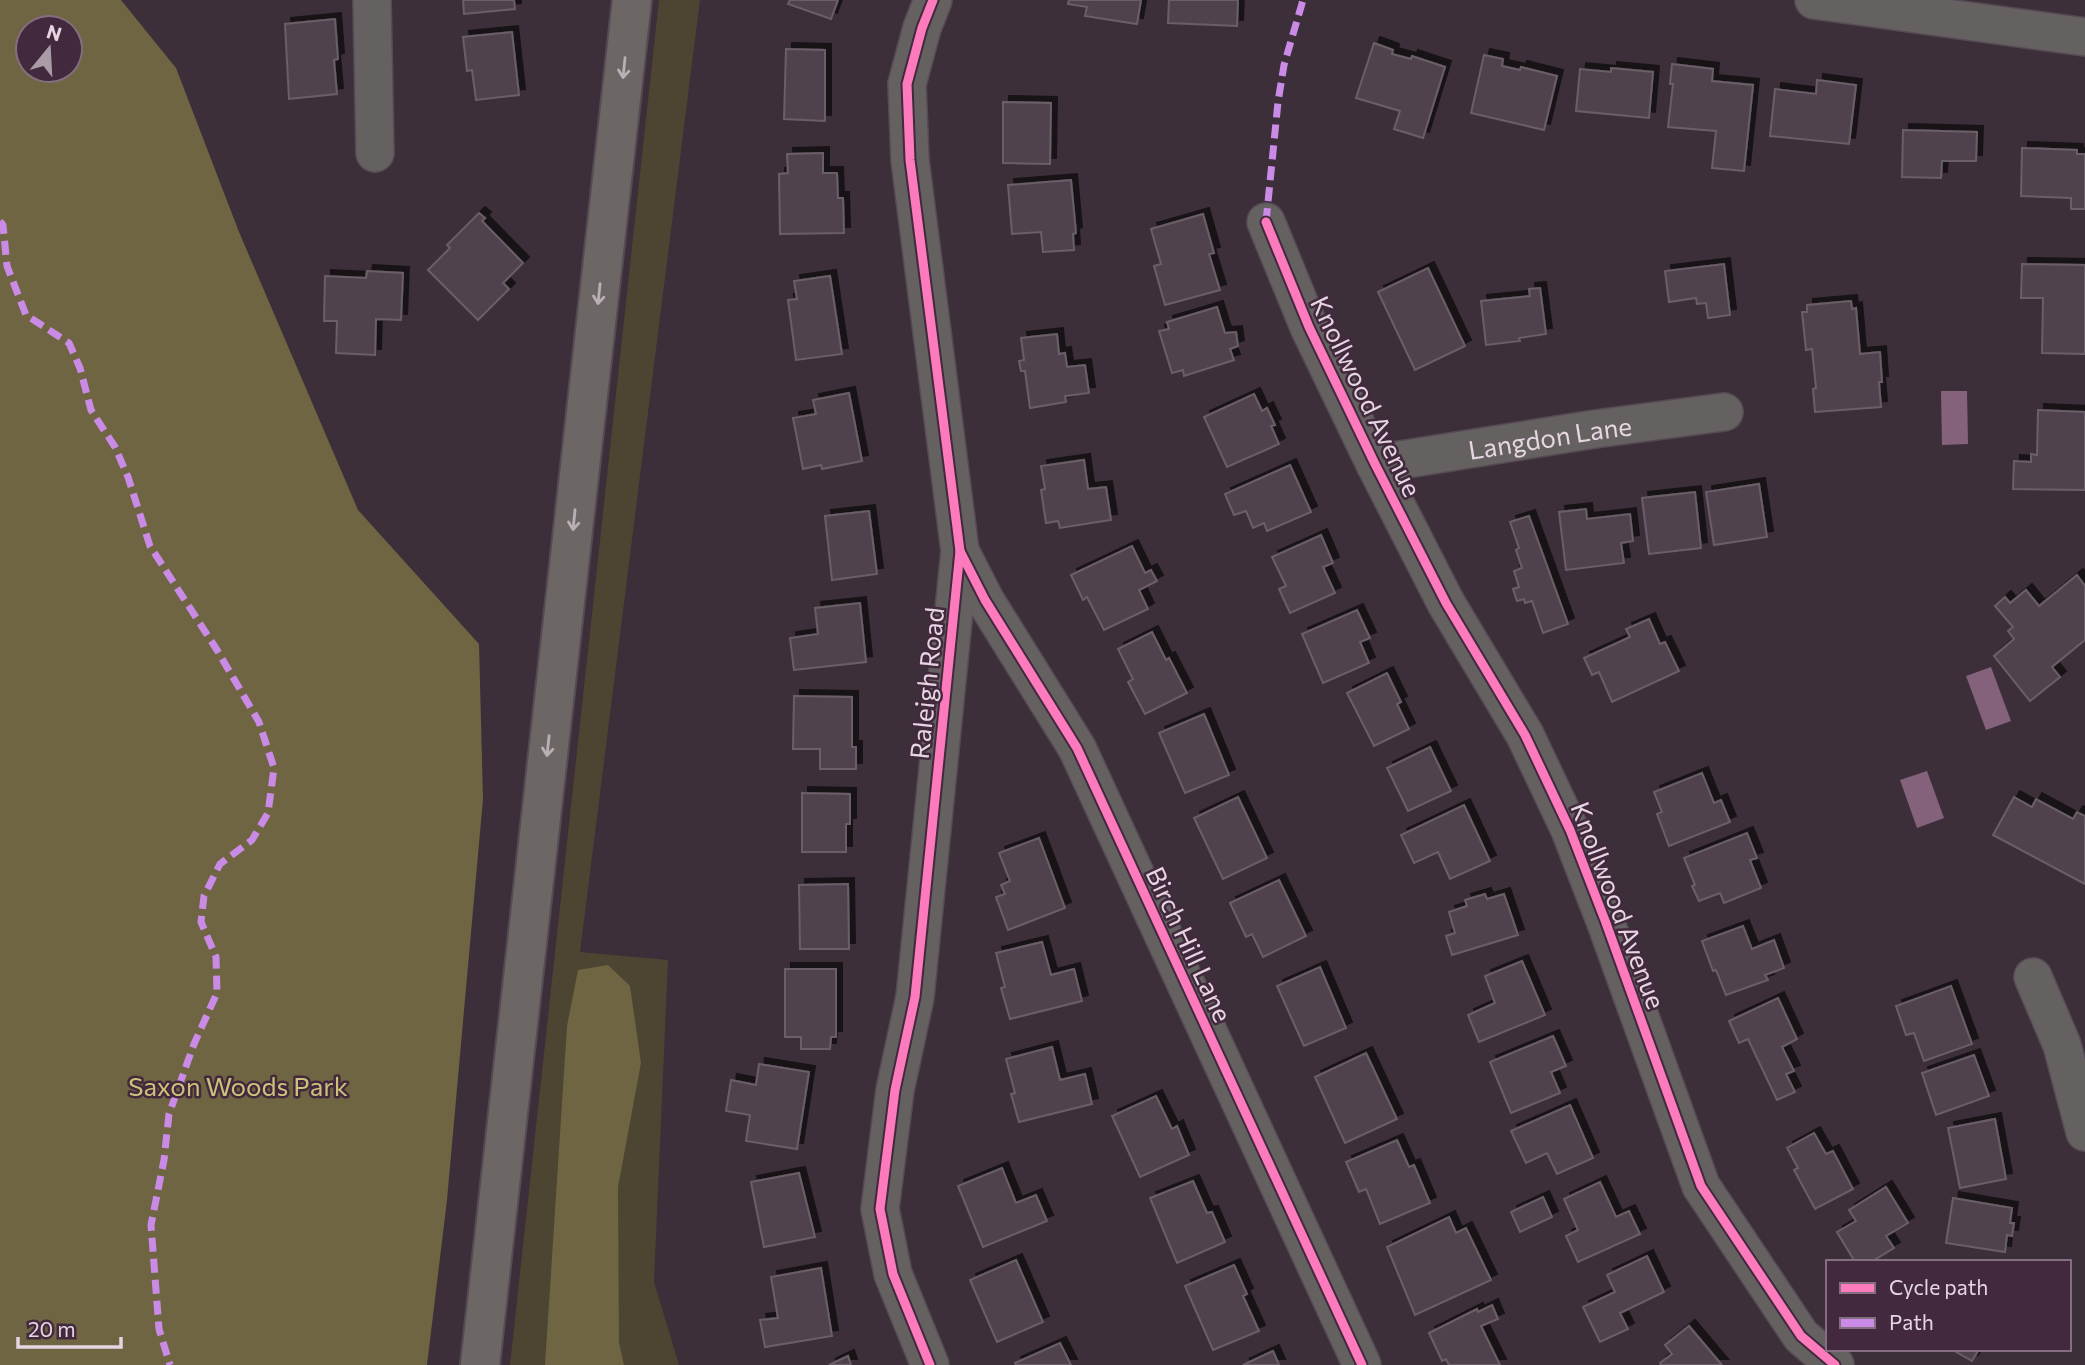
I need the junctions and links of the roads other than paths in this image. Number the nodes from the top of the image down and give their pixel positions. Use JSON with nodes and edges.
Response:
{"nodes":[{"id":1,"x":372,"y":0,"type":"edge"},
{"id":2,"x":632,"y":0,"type":"edge"},
{"id":3,"x":933,"y":0,"type":"edge"},
{"id":4,"x":1814,"y":0,"type":"edge"},
{"id":5,"x":2085,"y":37,"type":"edge"},
{"id":6,"x":375,"y":153,"type":"dead end"},
{"id":7,"x":1265,"y":222,"type":"dead end"},
{"id":8,"x":1724,"y":412,"type":"dead end"},
{"id":9,"x":1375,"y":464,"type":"junction"},
{"id":10,"x":960,"y":551,"type":"junction"},
{"id":11,"x":2032,"y":977,"type":"dead end"},
{"id":12,"x":2085,"y":1132,"type":"edge"},
{"id":13,"x":480,"y":1365,"type":"edge"},
{"id":14,"x":930,"y":1365,"type":"edge"},
{"id":15,"x":1362,"y":1365,"type":"edge"},
{"id":16,"x":1835,"y":1365,"type":"edge"}],
"edges":[{"from":1,"to":6,"type":"street"},
{"from":2,"to":13,"type":"highway","one_way":true},
{"from":3,"to":10,"type":"street","name":"Raleigh Road"},
{"from":4,"to":5,"type":"street"},
{"from":7,"to":9,"type":"street","name":"Knollwood Avenue"},
{"from":8,"to":9,"type":"street","name":"Langdon Lane"},
{"from":9,"to":16,"type":"street","name":"Knollwood Avenue"},
{"from":10,"to":14,"type":"street","name":"Raleigh Road"},
{"from":10,"to":15,"type":"street","name":"Birch Hill Lane"},
{"from":11,"to":12,"type":"street"}]}
